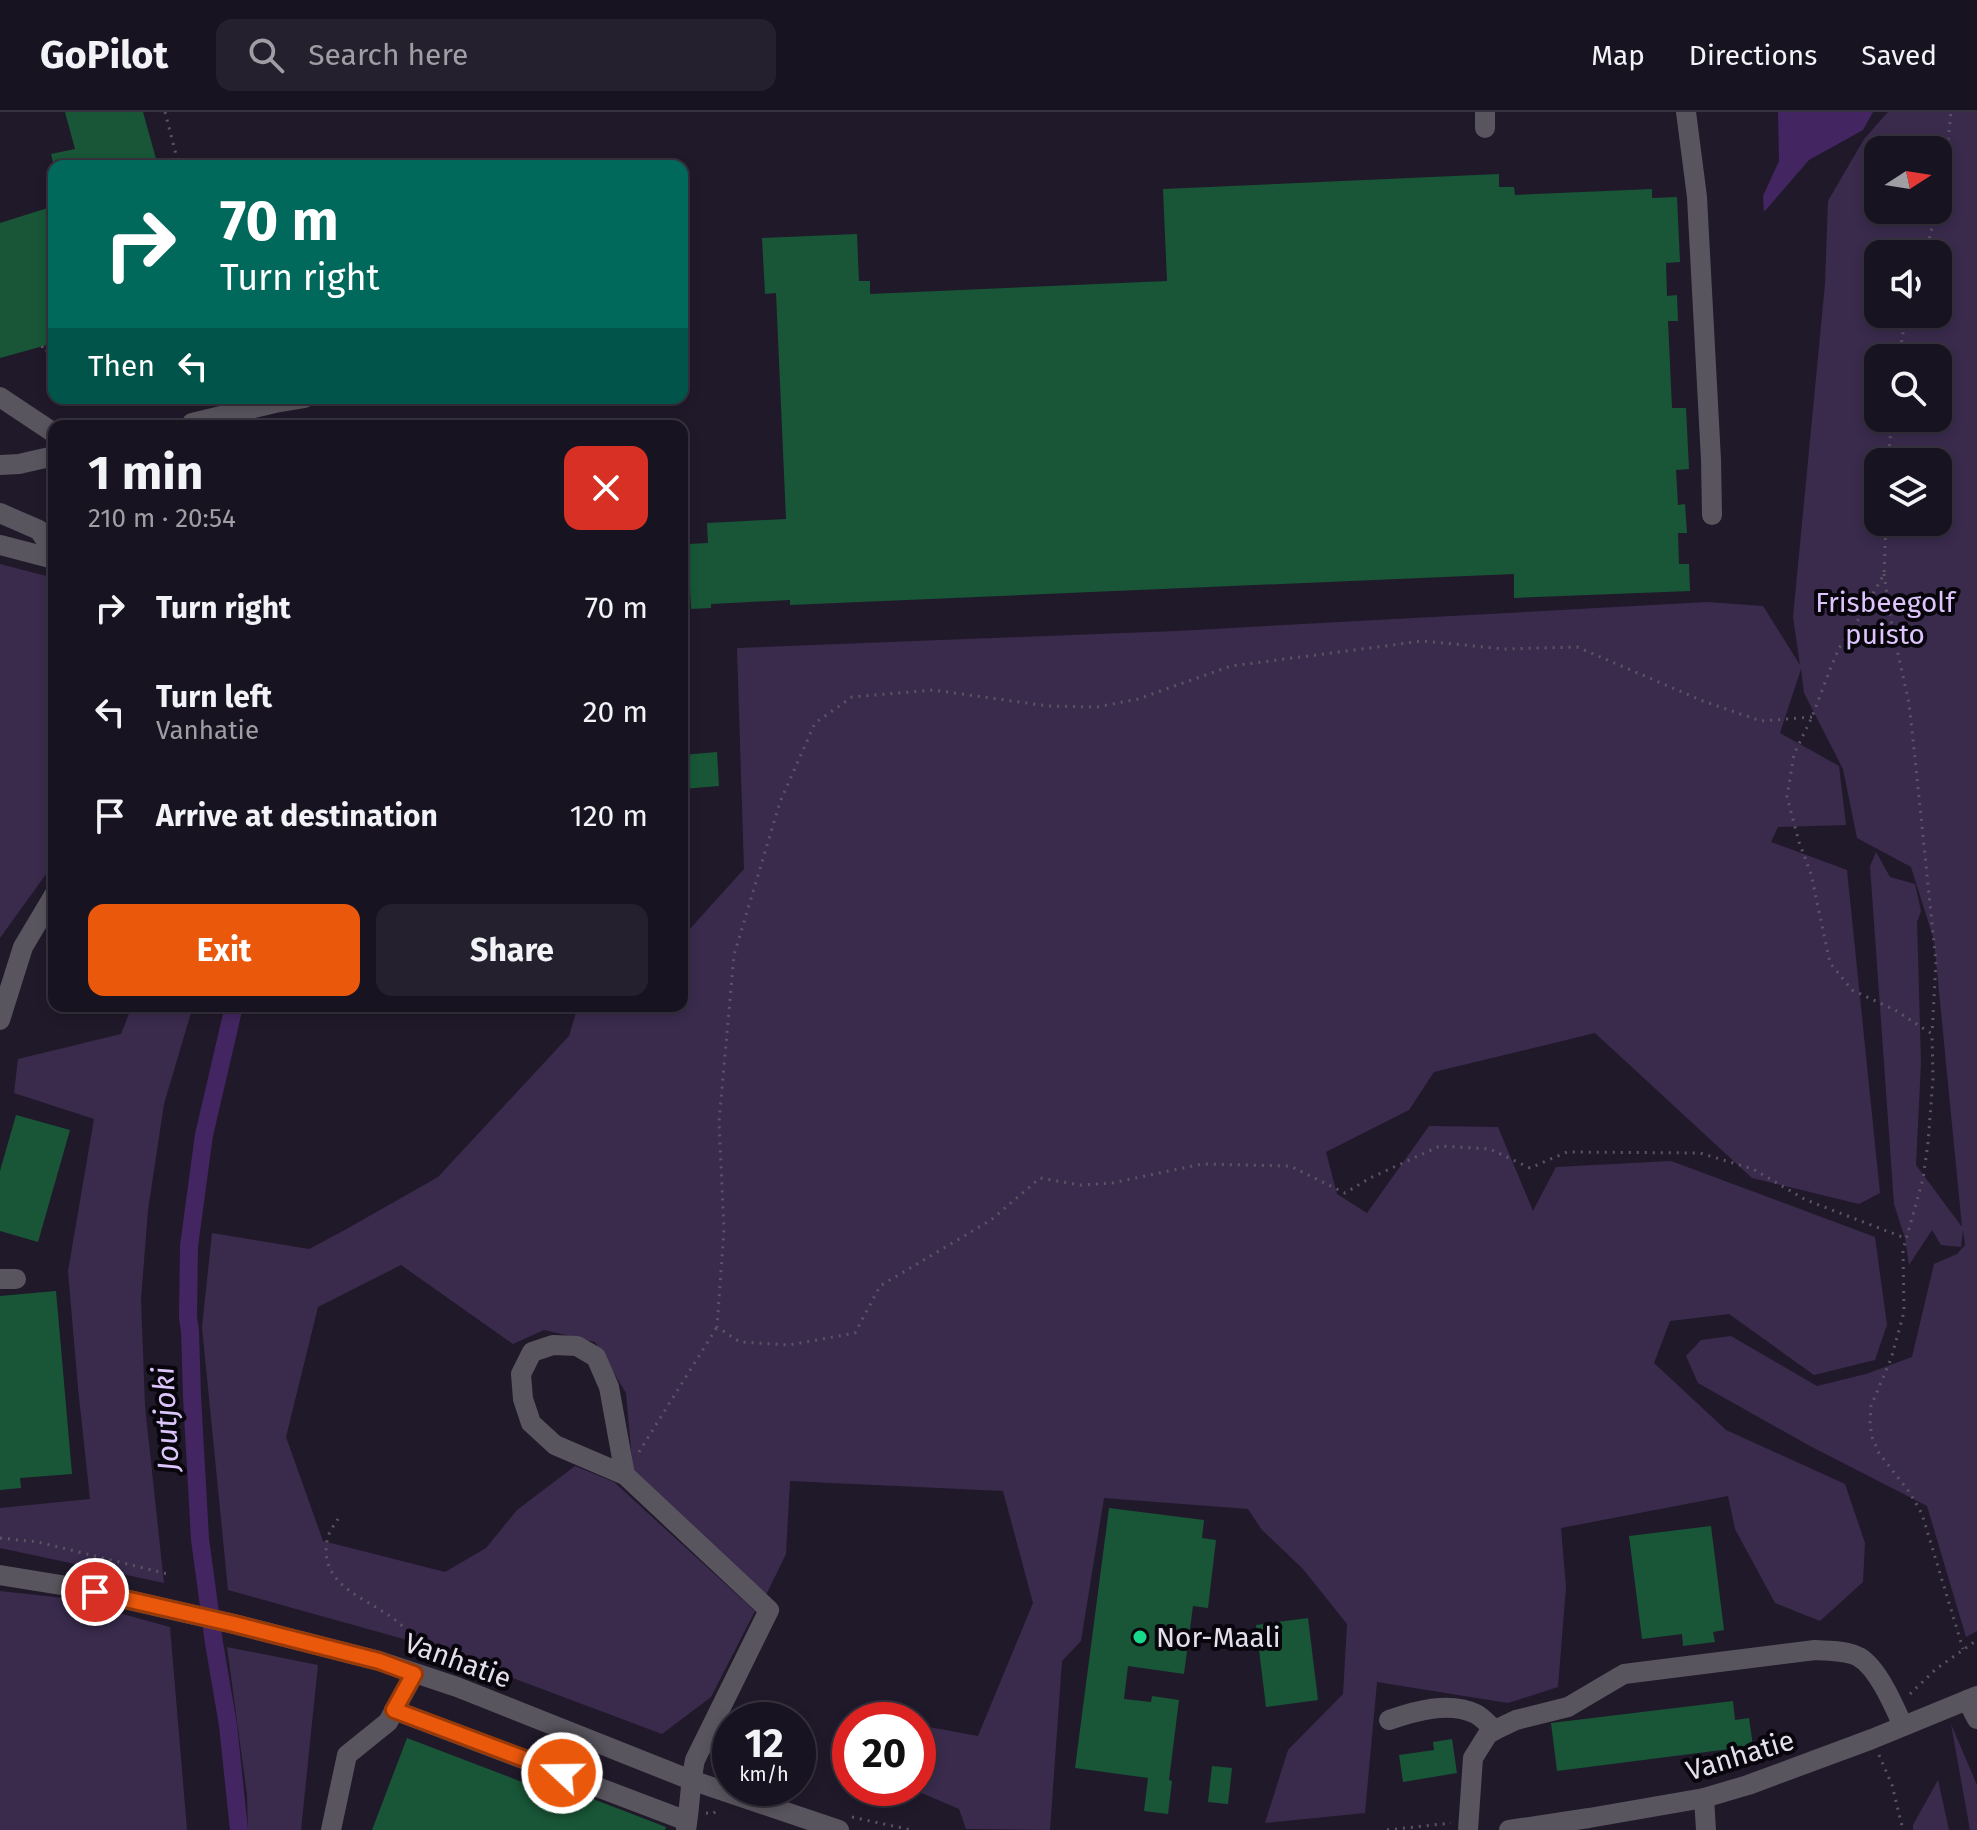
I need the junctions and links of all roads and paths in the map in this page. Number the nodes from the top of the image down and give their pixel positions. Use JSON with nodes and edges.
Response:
{"nodes":[{"id":1,"x":165,"y":112,"type":"edge"},
{"id":2,"x":1686,"y":112,"type":"edge"},
{"id":3,"x":1951,"y":112,"type":"edge"},
{"id":4,"x":1949,"y":136,"type":"edge"},
{"id":5,"x":177,"y":160,"type":"edge"},
{"id":6,"x":42,"y":346,"type":"dead end"},
{"id":7,"x":48,"y":351,"type":"edge"},
{"id":8,"x":0,"y":397,"type":"edge"},
{"id":9,"x":241,"y":404,"type":"edge"},
{"id":10,"x":200,"y":420,"type":"edge"},
{"id":11,"x":48,"y":429,"type":"edge"},
{"id":12,"x":48,"y":457,"type":"edge"},
{"id":13,"x":0,"y":465,"type":"edge"},
{"id":14,"x":0,"y":513,"type":"edge"},
{"id":15,"x":1712,"y":515,"type":"dead end"},
{"id":16,"x":1885,"y":536,"type":"edge"},
{"id":17,"x":48,"y":543,"type":"edge"},
{"id":18,"x":0,"y":545,"type":"edge"},
{"id":19,"x":48,"y":557,"type":"edge"},
{"id":20,"x":1884,"y":574,"type":"junction"},
{"id":21,"x":1812,"y":717,"type":"junction"},
{"id":22,"x":48,"y":905,"type":"edge"},
{"id":23,"x":0,"y":1020,"type":"edge"},
{"id":24,"x":1932,"y":1034,"type":"junction"},
{"id":25,"x":1905,"y":1238,"type":"junction"},
{"id":26,"x":717,"y":1327,"type":"junction"},
{"id":27,"x":625,"y":1475,"type":"junction"},
{"id":28,"x":338,"y":1519,"type":"dead end"},
{"id":29,"x":0,"y":1538,"type":"edge"},
{"id":30,"x":168,"y":1574,"type":"dead end"},
{"id":31,"x":0,"y":1575,"type":"edge"},
{"id":32,"x":1977,"y":1640,"type":"edge"},
{"id":33,"x":1963,"y":1649,"type":"junction"},
{"id":34,"x":414,"y":1674,"type":"junction"},
{"id":35,"x":1974,"y":1705,"type":"edge"},
{"id":36,"x":394,"y":1710,"type":"junction"},
{"id":37,"x":1899,"y":1717,"type":"junction"},
{"id":38,"x":1389,"y":1720,"type":"dead end"},
{"id":39,"x":1495,"y":1730,"type":"junction"},
{"id":40,"x":1872,"y":1739,"type":"junction"},
{"id":41,"x":691,"y":1780,"type":"junction"},
{"id":42,"x":1704,"y":1798,"type":"junction"},
{"id":43,"x":1590,"y":1824,"type":"edge"},
{"id":44,"x":686,"y":1825,"type":"edge"},
{"id":45,"x":331,"y":1830,"type":"edge"},
{"id":46,"x":839,"y":1830,"type":"edge"},
{"id":47,"x":1468,"y":1830,"type":"edge"},
{"id":48,"x":1509,"y":1830,"type":"edge"},
{"id":49,"x":1706,"y":1830,"type":"edge"},
{"id":50,"x":1903,"y":1830,"type":"edge"}],
"edges":[{"from":1,"to":5,"type":"path"},
{"from":2,"to":15,"type":"street"},
{"from":3,"to":4,"type":"path"},
{"from":6,"to":7,"type":"path"},
{"from":8,"to":11,"type":"street"},
{"from":9,"to":10,"type":"street"},
{"from":12,"to":13,"type":"street"},
{"from":14,"to":17,"type":"street"},
{"from":16,"to":20,"type":"path"},
{"from":18,"to":19,"type":"street"},
{"from":20,"to":21,"type":"path"},
{"from":20,"to":24,"type":"path"},
{"from":21,"to":24,"type":"path"},
{"from":21,"to":26,"type":"path"},
{"from":22,"to":23,"type":"street"},
{"from":24,"to":25,"type":"path"},
{"from":25,"to":26,"type":"path"},
{"from":25,"to":33,"type":"path"},
{"from":26,"to":27,"type":"path"},
{"from":27,"to":27,"type":"street"},
{"from":27,"to":41,"type":"street"},
{"from":28,"to":34,"type":"path"},
{"from":29,"to":30,"type":"path"},
{"from":31,"to":34,"type":"street","name":"Vanhatie"},
{"from":32,"to":33,"type":"path"},
{"from":33,"to":37,"type":"path"},
{"from":34,"to":36,"type":"street"},
{"from":34,"to":41,"type":"street","name":"Vanhatie"},
{"from":35,"to":37,"type":"street","name":"Vanhatie"},
{"from":36,"to":44,"type":"street"},
{"from":36,"to":45,"type":"street"},
{"from":37,"to":39,"type":"street"},
{"from":37,"to":40,"type":"street","name":"Vanhatie"},
{"from":38,"to":39,"type":"street"},
{"from":39,"to":47,"type":"street"},
{"from":40,"to":42,"type":"street","name":"Vanhatie"},
{"from":40,"to":50,"type":"path"},
{"from":41,"to":44,"type":"street"},
{"from":41,"to":46,"type":"street","name":"Vanhatie"},
{"from":42,"to":43,"type":"street","name":"Vanhatie"},
{"from":42,"to":49,"type":"street"},
{"from":43,"to":48,"type":"street","name":"Vanhatie"}]}
